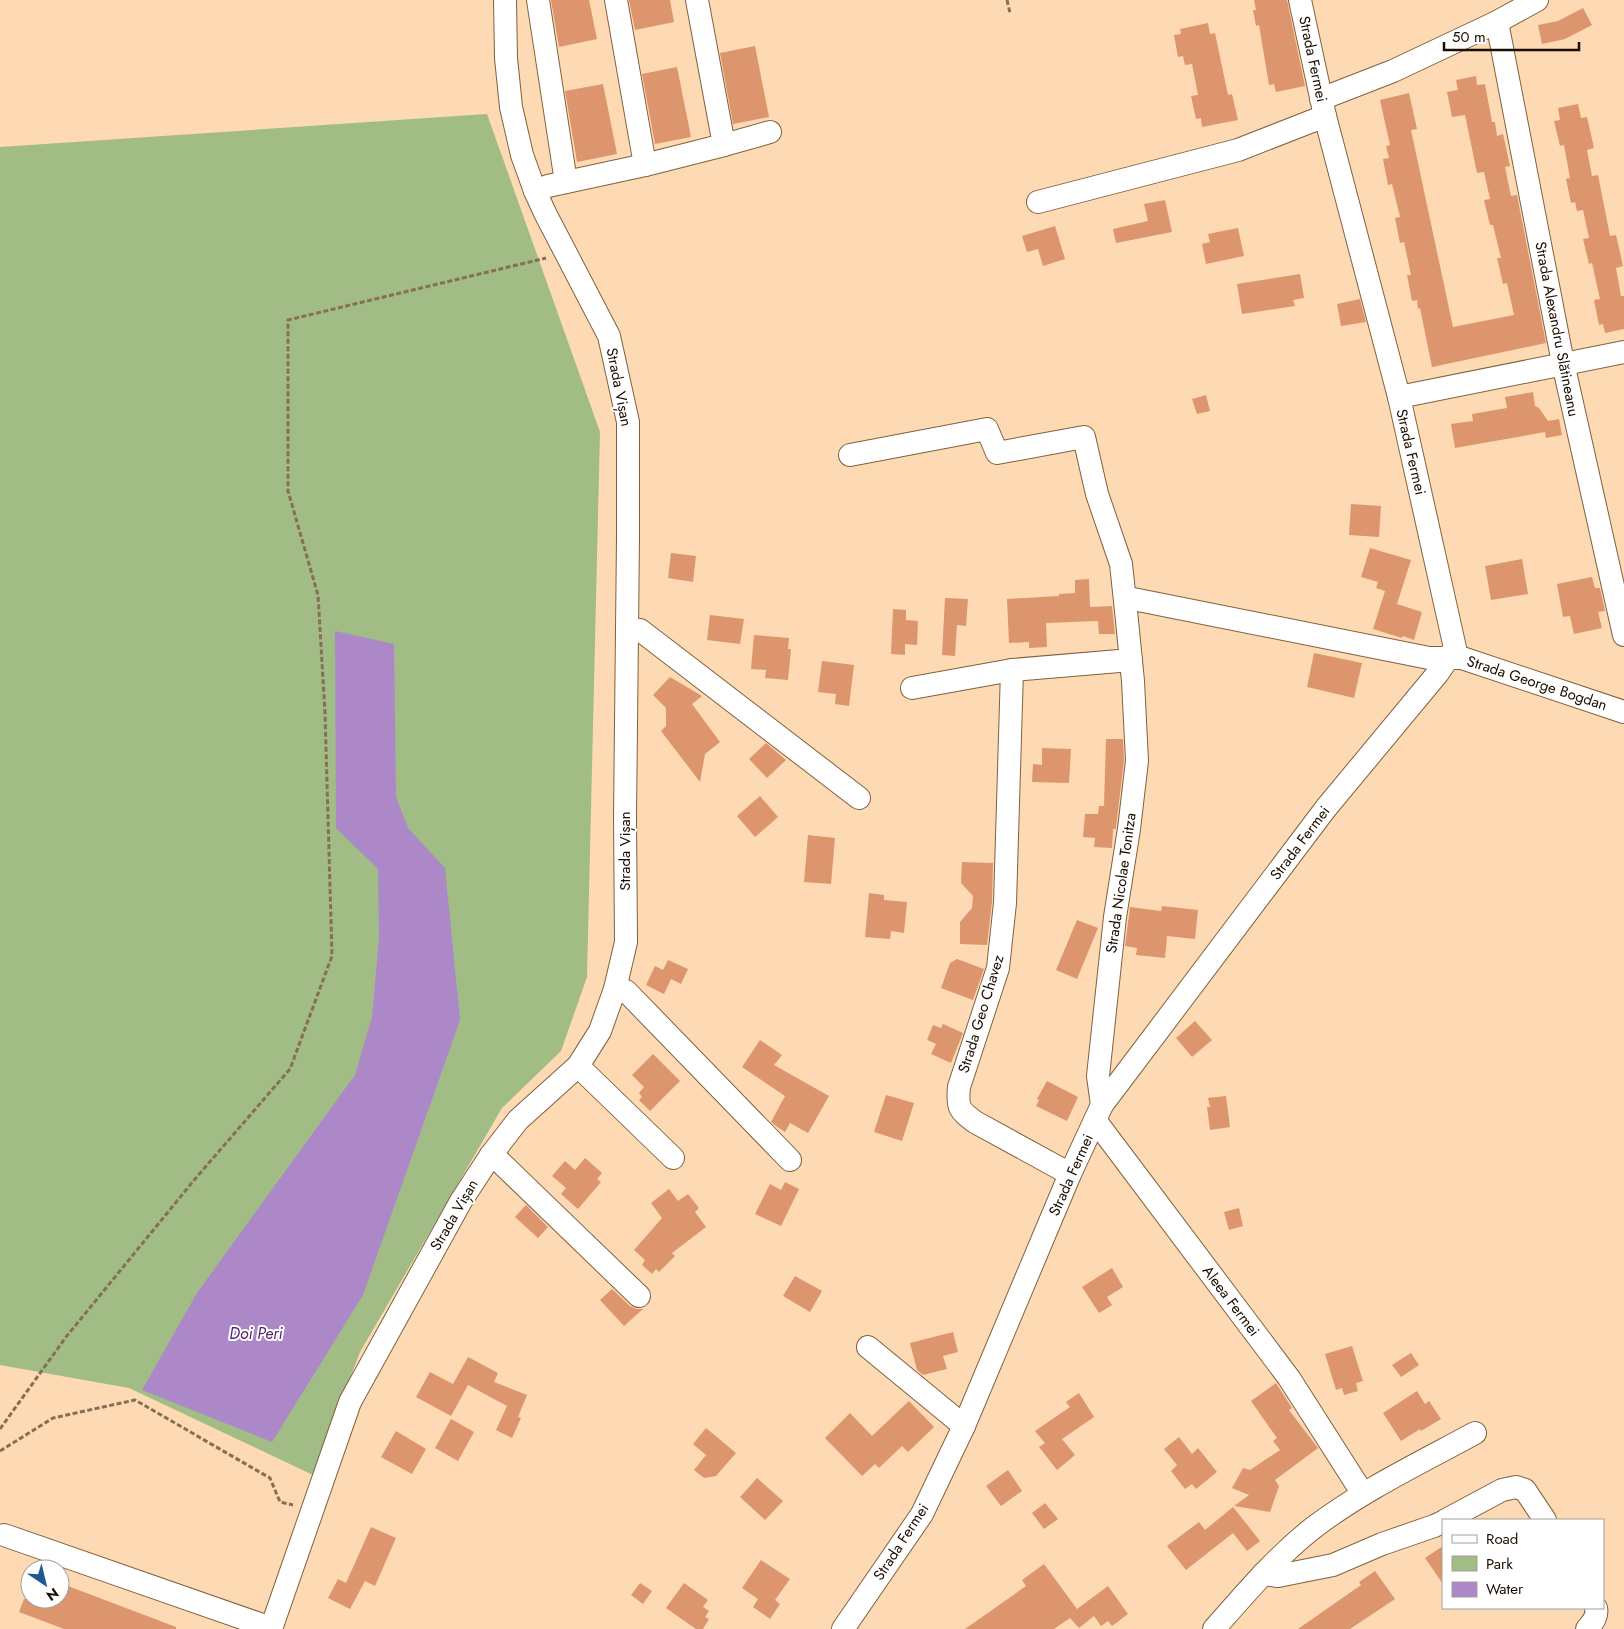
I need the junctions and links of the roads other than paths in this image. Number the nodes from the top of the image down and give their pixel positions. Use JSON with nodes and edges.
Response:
{"nodes":[{"id":1,"x":506,"y":0,"type":"edge"},
{"id":2,"x":538,"y":0,"type":"edge"},
{"id":3,"x":616,"y":0,"type":"edge"},
{"id":4,"x":697,"y":0,"type":"edge"},
{"id":5,"x":1300,"y":0,"type":"edge"},
{"id":6,"x":1537,"y":0,"type":"edge"},
{"id":7,"x":1497,"y":22,"type":"junction"},
{"id":8,"x":1323,"y":107,"type":"junction"},
{"id":9,"x":770,"y":132,"type":"dead end"},
{"id":10,"x":724,"y":146,"type":"junction"},
{"id":11,"x":646,"y":166,"type":"junction"},
{"id":12,"x":566,"y":182,"type":"junction"},
{"id":13,"x":535,"y":190,"type":"junction"},
{"id":14,"x":1038,"y":202,"type":"dead end"},
{"id":15,"x":1624,"y":352,"type":"edge"},
{"id":16,"x":1563,"y":363,"type":"junction"},
{"id":17,"x":1399,"y":398,"type":"junction"},
{"id":18,"x":850,"y":455,"type":"dead end"},
{"id":19,"x":1125,"y":601,"type":"junction"},
{"id":20,"x":627,"y":629,"type":"junction"},
{"id":21,"x":1624,"y":635,"type":"edge"},
{"id":22,"x":1449,"y":659,"type":"junction"},
{"id":23,"x":1130,"y":660,"type":"junction"},
{"id":24,"x":1012,"y":670,"type":"junction"},
{"id":25,"x":912,"y":688,"type":"dead end"},
{"id":26,"x":1622,"y":708,"type":"edge"},
{"id":27,"x":859,"y":798,"type":"dead end"},
{"id":28,"x":615,"y":988,"type":"junction"},
{"id":29,"x":578,"y":1066,"type":"junction"},
{"id":30,"x":1098,"y":1113,"type":"junction"},
{"id":31,"x":491,"y":1155,"type":"junction"},
{"id":32,"x":673,"y":1158,"type":"dead end"},
{"id":33,"x":790,"y":1160,"type":"dead end"},
{"id":34,"x":1070,"y":1174,"type":"junction"},
{"id":35,"x":639,"y":1296,"type":"dead end"},
{"id":36,"x":868,"y":1346,"type":"dead end"},
{"id":37,"x":964,"y":1426,"type":"junction"},
{"id":38,"x":1475,"y":1433,"type":"dead end"},
{"id":39,"x":1361,"y":1491,"type":"junction"},
{"id":40,"x":1448,"y":1519,"type":"edge"},
{"id":41,"x":1544,"y":1519,"type":"edge"},
{"id":42,"x":1442,"y":1522,"type":"edge"},
{"id":43,"x":1,"y":1537,"type":"edge"},
{"id":44,"x":1262,"y":1574,"type":"junction"},
{"id":45,"x":1596,"y":1609,"type":"edge"},
{"id":46,"x":224,"y":1621,"type":"edge"},
{"id":47,"x":271,"y":1628,"type":"edge"},
{"id":48,"x":843,"y":1629,"type":"edge"},
{"id":49,"x":1214,"y":1629,"type":"edge"},
{"id":50,"x":1587,"y":1629,"type":"edge"}],
"edges":[{"from":1,"to":13,"type":"street","name":"Strada Vișan"},
{"from":2,"to":12,"type":"street"},
{"from":3,"to":11,"type":"street"},
{"from":4,"to":10,"type":"street"},
{"from":5,"to":8,"type":"street","name":"Strada Fermei"},
{"from":6,"to":7,"type":"street"},
{"from":7,"to":8,"type":"street"},
{"from":7,"to":16,"type":"street","name":"Strada Alexandru Slătineanu"},
{"from":8,"to":14,"type":"street"},
{"from":8,"to":17,"type":"street","name":"Strada Fermei"},
{"from":9,"to":10,"type":"street"},
{"from":10,"to":11,"type":"street"},
{"from":11,"to":12,"type":"street"},
{"from":12,"to":13,"type":"street"},
{"from":13,"to":20,"type":"street","name":"Strada Vișan"},
{"from":15,"to":16,"type":"street"},
{"from":16,"to":17,"type":"street"},
{"from":16,"to":21,"type":"street","name":"Strada Alexandru Slătineanu"},
{"from":17,"to":22,"type":"street","name":"Strada Fermei"},
{"from":18,"to":19,"type":"street","name":"Strada Nicolae Tonitza"},
{"from":19,"to":22,"type":"street","name":"Strada George Bogdan"},
{"from":19,"to":23,"type":"street","name":"Strada Nicolae Tonitza"},
{"from":20,"to":27,"type":"street"},
{"from":20,"to":28,"type":"street","name":"Strada Vișan"},
{"from":22,"to":26,"type":"street","name":"Strada George Bogdan"},
{"from":22,"to":30,"type":"street","name":"Strada Fermei"},
{"from":23,"to":24,"type":"street"},
{"from":23,"to":30,"type":"street","name":"Strada Nicolae Tonitza"},
{"from":24,"to":25,"type":"street"},
{"from":24,"to":34,"type":"street","name":"Strada Geo Chavez"},
{"from":28,"to":29,"type":"street","name":"Strada Vișan"},
{"from":28,"to":33,"type":"street"},
{"from":29,"to":31,"type":"street","name":"Strada Vișan"},
{"from":29,"to":32,"type":"street"},
{"from":30,"to":34,"type":"street","name":"Strada Fermei"},
{"from":30,"to":39,"type":"street","name":"Aleea Fermei"},
{"from":31,"to":35,"type":"street"},
{"from":31,"to":47,"type":"street","name":"Strada Vișan"},
{"from":34,"to":37,"type":"street","name":"Strada Fermei"},
{"from":36,"to":37,"type":"street"},
{"from":37,"to":48,"type":"street","name":"Strada Fermei"},
{"from":38,"to":39,"type":"street"},
{"from":39,"to":44,"type":"street"},
{"from":40,"to":41,"type":"street"},
{"from":42,"to":44,"type":"street"},
{"from":43,"to":46,"type":"street"},
{"from":44,"to":49,"type":"street"},
{"from":45,"to":50,"type":"street"},
{"from":46,"to":47,"type":"street"}]}
